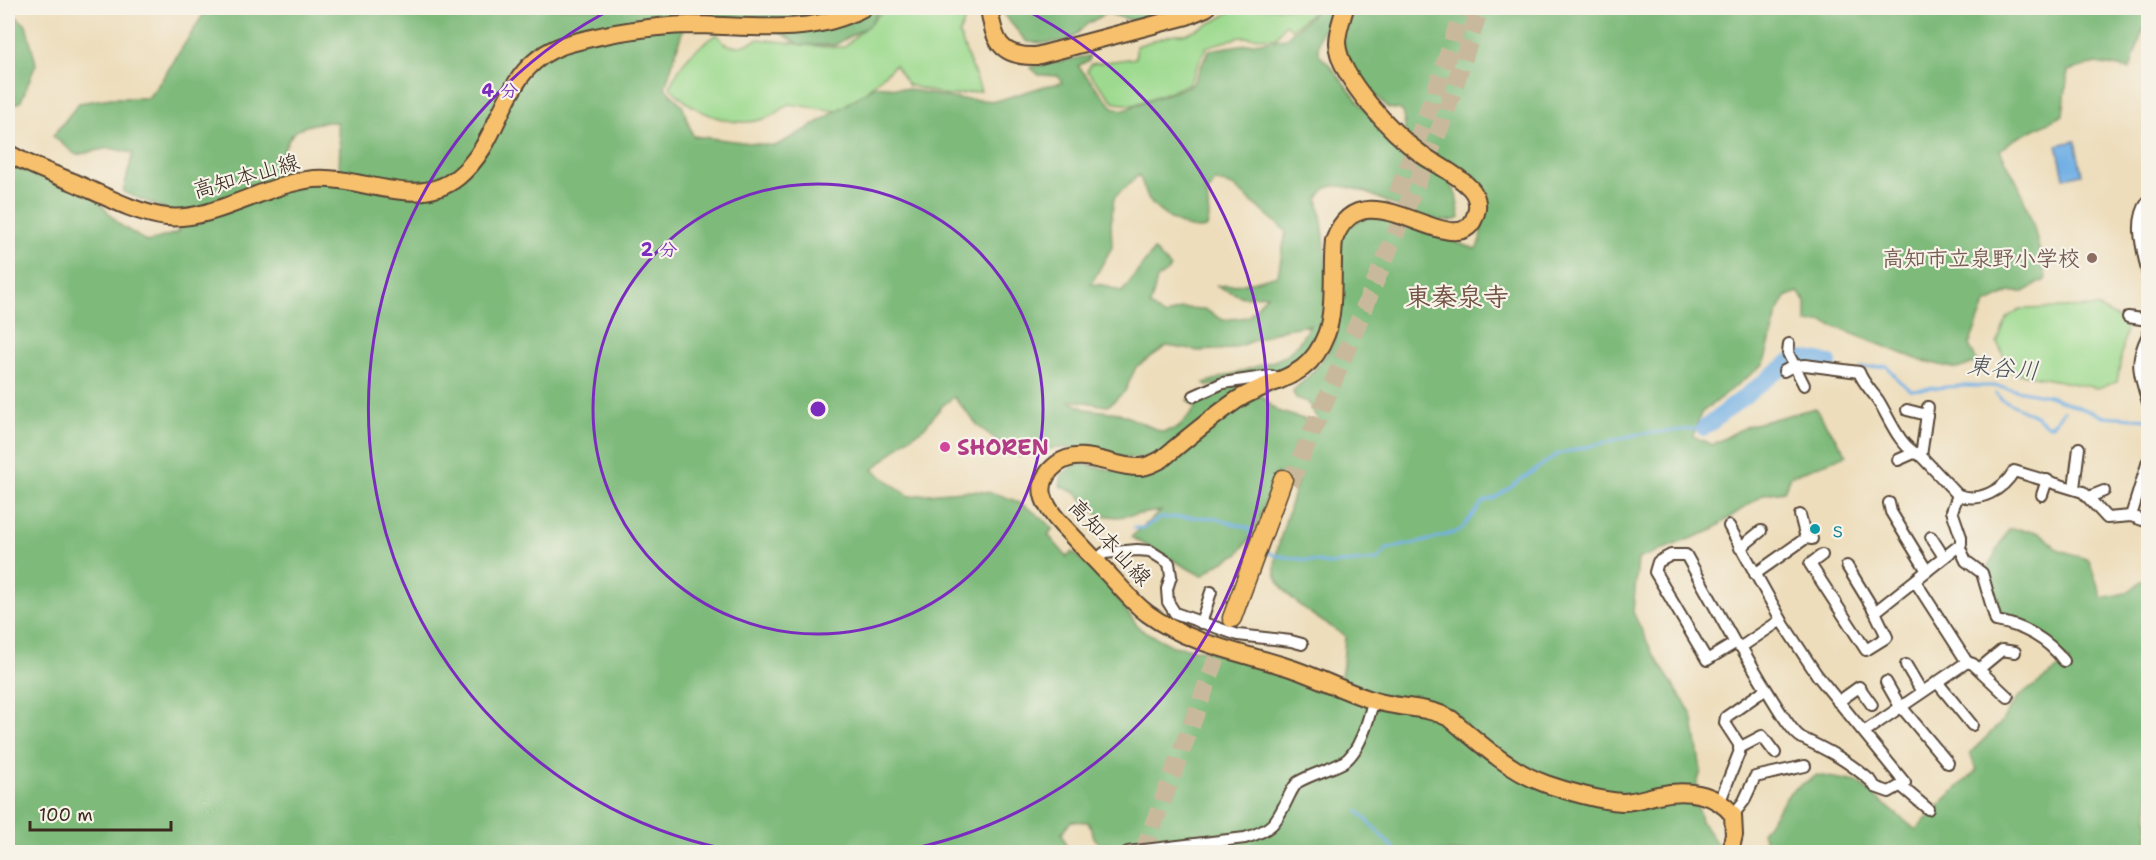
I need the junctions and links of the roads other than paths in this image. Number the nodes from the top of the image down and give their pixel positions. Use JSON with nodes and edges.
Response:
{"nodes":[{"id":1,"x":863,"y":8,"type":"edge"},
{"id":2,"x":989,"y":8,"type":"edge"},
{"id":3,"x":1206,"y":8,"type":"edge"},
{"id":4,"x":1345,"y":8,"type":"edge"},
{"id":5,"x":8,"y":153,"type":"edge"},
{"id":6,"x":2148,"y":201,"type":"edge"},
{"id":7,"x":2148,"y":276,"type":"edge"},
{"id":8,"x":2128,"y":317,"type":"dead end"},
{"id":9,"x":2148,"y":320,"type":"edge"},
{"id":10,"x":2148,"y":335,"type":"edge"},
{"id":11,"x":1789,"y":344,"type":"dead end"},
{"id":12,"x":1789,"y":365,"type":"junction"},
{"id":13,"x":1285,"y":380,"type":"junction"},
{"id":14,"x":1804,"y":385,"type":"dead end"},
{"id":15,"x":1194,"y":396,"type":"dead end"},
{"id":16,"x":2148,"y":403,"type":"edge"},
{"id":17,"x":1907,"y":410,"type":"dead end"},
{"id":18,"x":2079,"y":448,"type":"dead end"},
{"id":19,"x":1918,"y":455,"type":"junction"},
{"id":20,"x":1898,"y":460,"type":"dead end"},
{"id":21,"x":2148,"y":461,"type":"edge"},
{"id":22,"x":2047,"y":480,"type":"junction"},
{"id":23,"x":2074,"y":488,"type":"junction"},
{"id":24,"x":1284,"y":489,"type":"tunnel mouth"},
{"id":25,"x":2103,"y":491,"type":"dead end"},
{"id":26,"x":1958,"y":495,"type":"junction"},
{"id":27,"x":2042,"y":495,"type":"dead end"},
{"id":28,"x":2089,"y":497,"type":"junction"},
{"id":29,"x":1889,"y":502,"type":"dead end"},
{"id":30,"x":1800,"y":515,"type":"dead end"},
{"id":31,"x":2131,"y":516,"type":"junction"},
{"id":32,"x":2148,"y":522,"type":"edge"},
{"id":33,"x":1729,"y":526,"type":"dead end"},
{"id":34,"x":1761,"y":531,"type":"dead end"},
{"id":35,"x":1931,"y":537,"type":"dead end"},
{"id":36,"x":1959,"y":546,"type":"junction"},
{"id":37,"x":1740,"y":548,"type":"junction"},
{"id":38,"x":1822,"y":555,"type":"dead end"},
{"id":39,"x":1944,"y":557,"type":"junction"},
{"id":40,"x":1096,"y":561,"type":"junction"},
{"id":41,"x":1847,"y":566,"type":"dead end"},
{"id":42,"x":1927,"y":571,"type":"junction"},
{"id":43,"x":1755,"y":574,"type":"junction"},
{"id":44,"x":1915,"y":581,"type":"junction"},
{"id":45,"x":1211,"y":592,"type":"dead end"},
{"id":46,"x":1875,"y":612,"type":"junction"},
{"id":47,"x":1237,"y":615,"type":"tunnel mouth"},
{"id":48,"x":1781,"y":620,"type":"junction"},
{"id":49,"x":1201,"y":622,"type":"junction"},
{"id":50,"x":1302,"y":644,"type":"dead end"},
{"id":51,"x":1738,"y":645,"type":"junction"},
{"id":52,"x":2015,"y":652,"type":"dead end"},
{"id":53,"x":2064,"y":661,"type":"dead end"},
{"id":54,"x":1967,"y":662,"type":"junction"},
{"id":55,"x":1906,"y":665,"type":"dead end"},
{"id":56,"x":1979,"y":669,"type":"junction"},
{"id":57,"x":1886,"y":682,"type":"dead end"},
{"id":58,"x":1937,"y":682,"type":"junction"},
{"id":59,"x":1766,"y":689,"type":"junction"},
{"id":60,"x":1922,"y":692,"type":"junction"},
{"id":61,"x":2008,"y":697,"type":"dead end"},
{"id":62,"x":1373,"y":701,"type":"junction"},
{"id":63,"x":1838,"y":702,"type":"junction"},
{"id":64,"x":1872,"y":705,"type":"dead end"},
{"id":65,"x":1902,"y":706,"type":"junction"},
{"id":66,"x":1972,"y":725,"type":"dead end"},
{"id":67,"x":1864,"y":732,"type":"junction"},
{"id":68,"x":1739,"y":748,"type":"junction"},
{"id":69,"x":1775,"y":753,"type":"dead end"},
{"id":70,"x":1948,"y":763,"type":"dead end"},
{"id":71,"x":1805,"y":766,"type":"dead end"},
{"id":72,"x":1901,"y":786,"type":"junction"},
{"id":73,"x":1720,"y":801,"type":"junction"},
{"id":74,"x":1928,"y":809,"type":"dead end"},
{"id":75,"x":1733,"y":815,"type":"junction"},
{"id":76,"x":1128,"y":852,"type":"edge"},
{"id":77,"x":1730,"y":852,"type":"edge"}],
"edges":[{"from":1,"to":5,"type":"main road","name":"高知本山線"},
{"from":2,"to":3,"type":"main road"},
{"from":4,"to":13,"type":"main road","name":"高知本山線"},
{"from":6,"to":7,"type":"street"},
{"from":8,"to":9,"type":"street"},
{"from":10,"to":16,"type":"street"},
{"from":11,"to":12,"type":"street"},
{"from":12,"to":14,"type":"street"},
{"from":12,"to":19,"type":"street"},
{"from":13,"to":15,"type":"street"},
{"from":13,"to":40,"type":"main road","name":"高知本山線"},
{"from":17,"to":19,"type":"street"},
{"from":18,"to":23,"type":"street"},
{"from":19,"to":20,"type":"street"},
{"from":19,"to":26,"type":"street"},
{"from":21,"to":31,"type":"street"},
{"from":22,"to":23,"type":"street"},
{"from":22,"to":26,"type":"street"},
{"from":22,"to":27,"type":"street"},
{"from":23,"to":28,"type":"street"},
{"from":24,"to":47,"type":"highway"},
{"from":25,"to":28,"type":"street"},
{"from":26,"to":36,"type":"street"},
{"from":28,"to":31,"type":"street"},
{"from":29,"to":42,"type":"street"},
{"from":30,"to":43,"type":"street"},
{"from":31,"to":32,"type":"street"},
{"from":33,"to":37,"type":"street"},
{"from":34,"to":37,"type":"street"},
{"from":35,"to":39,"type":"street"},
{"from":36,"to":39,"type":"street"},
{"from":36,"to":53,"type":"street"},
{"from":37,"to":43,"type":"street"},
{"from":38,"to":46,"type":"street"},
{"from":39,"to":42,"type":"street"},
{"from":40,"to":49,"type":"street"},
{"from":40,"to":62,"type":"main road","name":"高知本山線"},
{"from":41,"to":46,"type":"street"},
{"from":42,"to":44,"type":"street"},
{"from":43,"to":48,"type":"street"},
{"from":44,"to":46,"type":"street"},
{"from":44,"to":54,"type":"street"},
{"from":45,"to":49,"type":"street"},
{"from":48,"to":51,"type":"street"},
{"from":48,"to":63,"type":"street"},
{"from":49,"to":50,"type":"street"},
{"from":51,"to":51,"type":"street"},
{"from":51,"to":59,"type":"street"},
{"from":52,"to":56,"type":"street"},
{"from":54,"to":56,"type":"street"},
{"from":54,"to":58,"type":"street"},
{"from":55,"to":60,"type":"street"},
{"from":56,"to":61,"type":"street"},
{"from":57,"to":65,"type":"street"},
{"from":58,"to":60,"type":"street"},
{"from":58,"to":66,"type":"street"},
{"from":59,"to":68,"type":"street"},
{"from":59,"to":72,"type":"street"},
{"from":60,"to":65,"type":"street"},
{"from":62,"to":73,"type":"main road","name":"高知本山線"},
{"from":62,"to":76,"type":"street"},
{"from":63,"to":64,"type":"street"},
{"from":63,"to":67,"type":"street"},
{"from":65,"to":67,"type":"street"},
{"from":65,"to":70,"type":"street"},
{"from":67,"to":72,"type":"street"},
{"from":68,"to":69,"type":"street"},
{"from":68,"to":73,"type":"street"},
{"from":71,"to":75,"type":"street"},
{"from":72,"to":74,"type":"street"},
{"from":73,"to":75,"type":"main road"},
{"from":75,"to":77,"type":"main road"}]}
